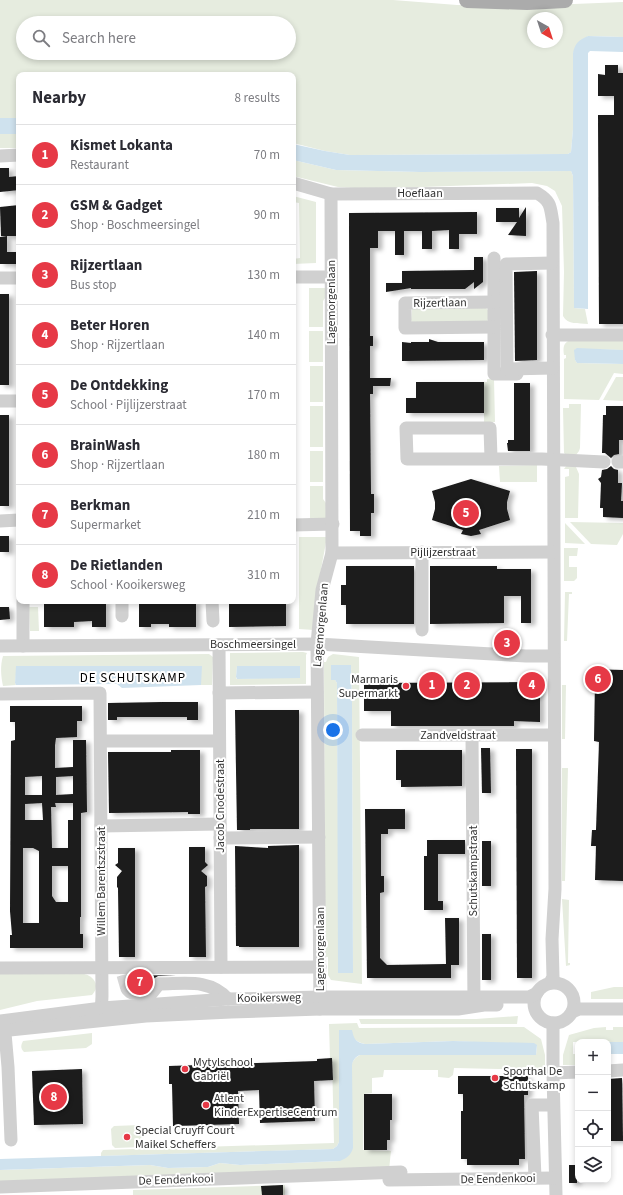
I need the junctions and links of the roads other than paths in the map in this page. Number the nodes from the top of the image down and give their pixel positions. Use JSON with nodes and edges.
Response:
{"nodes":[{"id":1,"x":468,"y":0,"type":"edge"},
{"id":2,"x":565,"y":0,"type":"edge"},
{"id":3,"x":16,"y":155,"type":"edge"},
{"id":4,"x":0,"y":156,"type":"edge"},
{"id":5,"x":296,"y":184,"type":"edge"},
{"id":6,"x":331,"y":194,"type":"junction"},
{"id":7,"x":494,"y":258,"type":"dead end"},
{"id":8,"x":552,"y":263,"type":"junction"},
{"id":9,"x":296,"y":277,"type":"edge"},
{"id":10,"x":331,"y":277,"type":"junction"},
{"id":11,"x":0,"y":278,"type":"edge"},
{"id":12,"x":16,"y":278,"type":"edge"},
{"id":13,"x":494,"y":302,"type":"junction"},
{"id":14,"x":494,"y":328,"type":"junction"},
{"id":15,"x":552,"y":335,"type":"junction"},
{"id":16,"x":623,"y":335,"type":"edge"},
{"id":17,"x":553,"y":371,"type":"junction"},
{"id":18,"x":0,"y":401,"type":"edge"},
{"id":19,"x":16,"y":401,"type":"edge"},
{"id":20,"x":491,"y":458,"type":"junction"},
{"id":21,"x":553,"y":460,"type":"junction"},
{"id":22,"x":604,"y":462,"type":"dead end"},
{"id":23,"x":0,"y":520,"type":"edge"},
{"id":24,"x":16,"y":520,"type":"edge"},
{"id":25,"x":333,"y":524,"type":"junction"},
{"id":26,"x":296,"y":525,"type":"edge"},
{"id":27,"x":422,"y":552,"type":"junction"},
{"id":28,"x":553,"y":552,"type":"junction"},
{"id":29,"x":332,"y":553,"type":"junction"},
{"id":30,"x":23,"y":604,"type":"edge"},
{"id":31,"x":122,"y":604,"type":"edge"},
{"id":32,"x":212,"y":604,"type":"edge"},
{"id":33,"x":122,"y":616,"type":"dead end"},
{"id":34,"x":212,"y":621,"type":"dead end"},
{"id":35,"x":422,"y":630,"type":"dead end"},
{"id":36,"x":219,"y":644,"type":"junction"},
{"id":37,"x":317,"y":644,"type":"junction"},
{"id":38,"x":0,"y":646,"type":"edge"},
{"id":39,"x":24,"y":646,"type":"junction"},
{"id":40,"x":553,"y":656,"type":"junction"},
{"id":41,"x":317,"y":692,"type":"junction"},
{"id":42,"x":219,"y":693,"type":"junction"},
{"id":43,"x":0,"y":694,"type":"edge"},
{"id":44,"x":362,"y":735,"type":"dead end"},
{"id":45,"x":554,"y":735,"type":"junction"},
{"id":46,"x":472,"y":736,"type":"junction"},
{"id":47,"x":101,"y":741,"type":"junction"},
{"id":48,"x":220,"y":741,"type":"junction"},
{"id":49,"x":220,"y":824,"type":"junction"},
{"id":50,"x":101,"y":826,"type":"junction"},
{"id":51,"x":319,"y":837,"type":"junction"},
{"id":52,"x":220,"y":838,"type":"junction"},
{"id":53,"x":101,"y":967,"type":"junction"},
{"id":54,"x":221,"y":967,"type":"junction"},
{"id":55,"x":320,"y":967,"type":"junction"},
{"id":56,"x":0,"y":968,"type":"edge"},
{"id":57,"x":556,"y":984,"type":"junction"},
{"id":58,"x":127,"y":989,"type":"dead end"},
{"id":59,"x":152,"y":992,"type":"junction"},
{"id":60,"x":537,"y":993,"type":"junction"},
{"id":61,"x":574,"y":998,"type":"junction"},
{"id":62,"x":228,"y":999,"type":"junction"},
{"id":63,"x":623,"y":1001,"type":"edge"},
{"id":64,"x":474,"y":1002,"type":"junction"},
{"id":65,"x":320,"y":1003,"type":"junction"},
{"id":66,"x":143,"y":1004,"type":"junction"},
{"id":67,"x":535,"y":1007,"type":"junction"},
{"id":68,"x":623,"y":1009,"type":"edge"},
{"id":69,"x":572,"y":1012,"type":"junction"},
{"id":70,"x":101,"y":1014,"type":"junction"},
{"id":71,"x":553,"y":1023,"type":"junction"},
{"id":72,"x":2,"y":1026,"type":"edge"},
{"id":73,"x":623,"y":1070,"type":"edge"},
{"id":74,"x":611,"y":1071,"type":"edge"},
{"id":75,"x":575,"y":1072,"type":"edge"},
{"id":76,"x":553,"y":1073,"type":"junction"},
{"id":77,"x":553,"y":1105,"type":"junction"},
{"id":78,"x":11,"y":1140,"type":"dead end"},
{"id":79,"x":401,"y":1176,"type":"junction"},
{"id":80,"x":535,"y":1178,"type":"junction"},
{"id":81,"x":555,"y":1178,"type":"junction"},
{"id":82,"x":287,"y":1183,"type":"dead end"},
{"id":83,"x":0,"y":1187,"type":"edge"},
{"id":84,"x":101,"y":1189,"type":"edge"},
{"id":85,"x":556,"y":1195,"type":"edge"}],
"edges":[{"from":1,"to":2,"type":"main road"},
{"from":3,"to":4,"type":"street"},
{"from":5,"to":6,"type":"street","name":"Hoeflaan"},
{"from":6,"to":8,"type":"street","name":"Hoeflaan"},
{"from":6,"to":10,"type":"street","name":"Lagemorgenlaan"},
{"from":7,"to":13,"type":"street"},
{"from":8,"to":15,"type":"street"},
{"from":8,"to":17,"type":"street"},
{"from":9,"to":10,"type":"street"},
{"from":10,"to":25,"type":"street","name":"Lagemorgenlaan"},
{"from":11,"to":12,"type":"street"},
{"from":13,"to":14,"type":"street"},
{"from":13,"to":14,"type":"street","name":"Rijzertlaan"},
{"from":14,"to":17,"type":"street"},
{"from":15,"to":16,"type":"street"},
{"from":15,"to":17,"type":"street"},
{"from":17,"to":21,"type":"street"},
{"from":18,"to":19,"type":"street"},
{"from":20,"to":20,"type":"street"},
{"from":20,"to":21,"type":"street"},
{"from":21,"to":22,"type":"street"},
{"from":21,"to":28,"type":"street"},
{"from":23,"to":24,"type":"street"},
{"from":25,"to":26,"type":"street"},
{"from":25,"to":29,"type":"street","name":"Lagemorgenlaan"},
{"from":27,"to":28,"type":"street","name":"Pijlijzerstraat"},
{"from":27,"to":29,"type":"street","name":"Pijlijzerstraat"},
{"from":27,"to":35,"type":"street"},
{"from":28,"to":40,"type":"street"},
{"from":29,"to":37,"type":"street","name":"Lagemorgenlaan"},
{"from":30,"to":39,"type":"street"},
{"from":31,"to":33,"type":"street"},
{"from":32,"to":34,"type":"street"},
{"from":36,"to":37,"type":"street","name":"Boschmeersingel"},
{"from":36,"to":39,"type":"street","name":"Boschmeersingel"},
{"from":36,"to":42,"type":"street","name":"Jacob Cnodestraat"},
{"from":37,"to":40,"type":"street","name":"Boschmeersingel"},
{"from":37,"to":41,"type":"street","name":"Lagemorgenlaan"},
{"from":38,"to":39,"type":"street","name":"Boschmeersingel"},
{"from":40,"to":45,"type":"street"},
{"from":41,"to":42,"type":"street"},
{"from":41,"to":51,"type":"street","name":"Lagemorgenlaan"},
{"from":42,"to":48,"type":"street","name":"Jacob Cnodestraat"},
{"from":43,"to":47,"type":"street"},
{"from":44,"to":46,"type":"street","name":"Zandveldstraat"},
{"from":45,"to":46,"type":"street","name":"Zandveldstraat"},
{"from":45,"to":57,"type":"street"},
{"from":46,"to":64,"type":"street","name":"Schutskampstraat"},
{"from":47,"to":48,"type":"street"},
{"from":47,"to":50,"type":"street","name":"Willem Barentszstraat"},
{"from":48,"to":49,"type":"street","name":"Jacob Cnodestraat"},
{"from":49,"to":50,"type":"street"},
{"from":49,"to":52,"type":"street","name":"Jacob Cnodestraat"},
{"from":50,"to":53,"type":"street","name":"Willem Barentszstraat"},
{"from":51,"to":52,"type":"street"},
{"from":51,"to":55,"type":"street","name":"Lagemorgenlaan"},
{"from":52,"to":54,"type":"street","name":"Jacob Cnodestraat"},
{"from":53,"to":54,"type":"street"},
{"from":53,"to":56,"type":"street"},
{"from":53,"to":70,"type":"street","name":"Willem Barentszstraat"},
{"from":54,"to":55,"type":"street"},
{"from":55,"to":65,"type":"street","name":"Lagemorgenlaan"},
{"from":57,"to":60,"type":"street"},
{"from":57,"to":61,"type":"street"},
{"from":58,"to":59,"type":"street"},
{"from":59,"to":62,"type":"street"},
{"from":59,"to":66,"type":"street"},
{"from":60,"to":64,"type":"street","name":"Kooikersweg"},
{"from":60,"to":67,"type":"street"},
{"from":61,"to":63,"type":"street"},
{"from":61,"to":69,"type":"street"},
{"from":62,"to":65,"type":"street","name":"Kooikersweg"},
{"from":62,"to":66,"type":"street","name":"Kooikersweg"},
{"from":64,"to":65,"type":"street","name":"Kooikersweg"},
{"from":64,"to":67,"type":"street","name":"Kooikersweg"},
{"from":65,"to":70,"type":"street","name":"Kooikersweg"},
{"from":66,"to":70,"type":"street","name":"Kooikersweg"},
{"from":67,"to":71,"type":"street"},
{"from":68,"to":69,"type":"street"},
{"from":69,"to":71,"type":"street"},
{"from":70,"to":72,"type":"street","name":"Kooikersweg"},
{"from":71,"to":76,"type":"street"},
{"from":72,"to":78,"type":"street"},
{"from":73,"to":74,"type":"street"},
{"from":75,"to":76,"type":"street"},
{"from":76,"to":77,"type":"street"},
{"from":77,"to":80,"type":"street"},
{"from":77,"to":81,"type":"street"},
{"from":79,"to":80,"type":"street","name":"De Eendenkooi"},
{"from":79,"to":82,"type":"street","name":"De Eendenkooi"},
{"from":79,"to":84,"type":"street","name":"De Eendenkooi"},
{"from":80,"to":81,"type":"street","name":"De Eendenkooi"},
{"from":81,"to":85,"type":"street"},
{"from":83,"to":84,"type":"street","name":"De Eendenkooi"}]}
